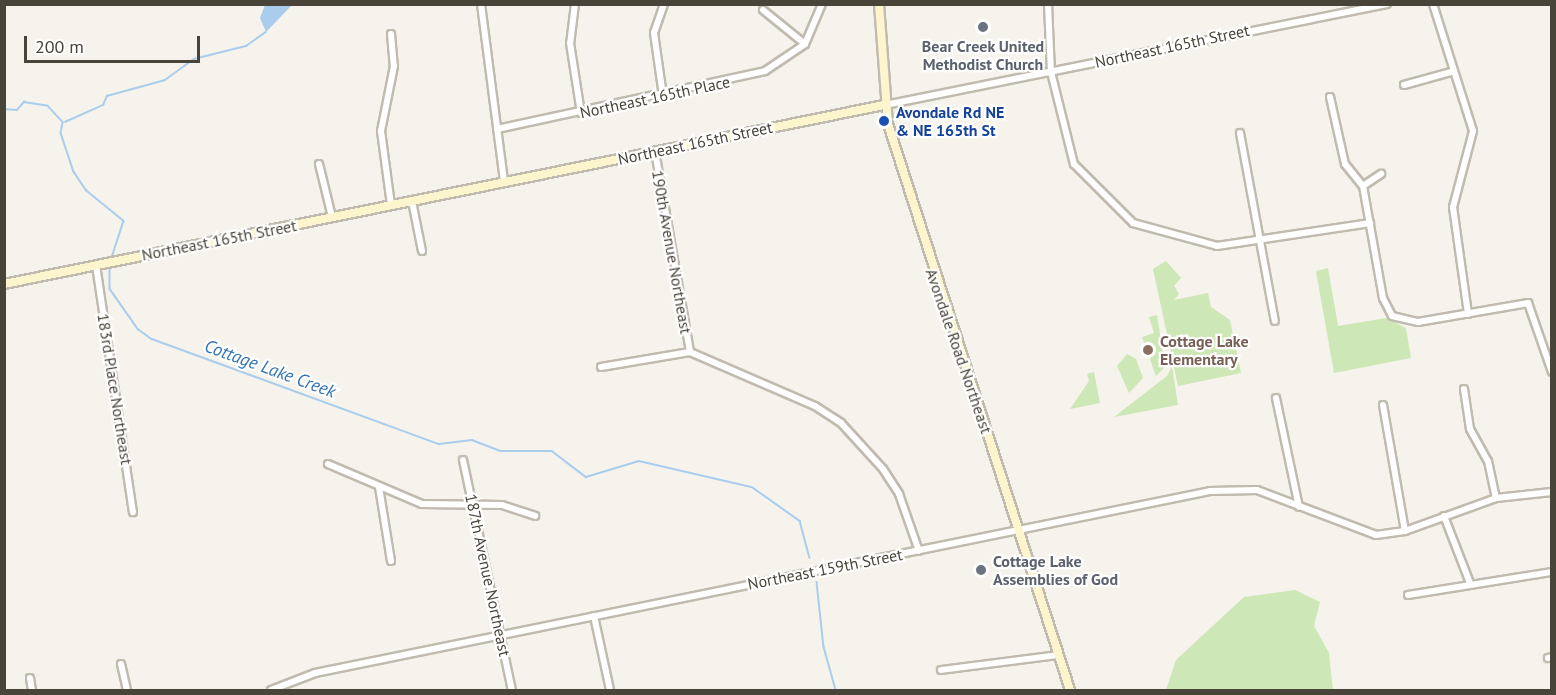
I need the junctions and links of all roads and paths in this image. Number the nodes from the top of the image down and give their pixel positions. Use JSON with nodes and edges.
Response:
{"nodes":[{"id":1,"x":481,"y":4,"type":"edge"},
{"id":2,"x":574,"y":4,"type":"edge"},
{"id":3,"x":664,"y":4,"type":"edge"},
{"id":4,"x":822,"y":4,"type":"edge"},
{"id":5,"x":879,"y":4,"type":"edge"},
{"id":6,"x":1048,"y":4,"type":"edge"},
{"id":7,"x":1387,"y":4,"type":"edge"},
{"id":8,"x":1433,"y":4,"type":"edge"},
{"id":9,"x":763,"y":10,"type":"dead end"},
{"id":10,"x":391,"y":34,"type":"dead end"},
{"id":11,"x":805,"y":44,"type":"junction"},
{"id":12,"x":1454,"y":71,"type":"junction"},
{"id":13,"x":1051,"y":72,"type":"junction"},
{"id":14,"x":1404,"y":85,"type":"dead end"},
{"id":15,"x":663,"y":96,"type":"junction"},
{"id":16,"x":1330,"y":97,"type":"dead end"},
{"id":17,"x":884,"y":105,"type":"junction"},
{"id":18,"x":581,"y":113,"type":"junction"},
{"id":19,"x":496,"y":129,"type":"junction"},
{"id":20,"x":1240,"y":133,"type":"dead end"},
{"id":21,"x":655,"y":151,"type":"junction"},
{"id":22,"x":319,"y":164,"type":"dead end"},
{"id":23,"x":1381,"y":174,"type":"dead end"},
{"id":24,"x":504,"y":182,"type":"junction"},
{"id":25,"x":1362,"y":186,"type":"junction"},
{"id":26,"x":412,"y":201,"type":"junction"},
{"id":27,"x":391,"y":205,"type":"junction"},
{"id":28,"x":332,"y":217,"type":"junction"},
{"id":29,"x":1370,"y":223,"type":"junction"},
{"id":30,"x":1260,"y":242,"type":"junction"},
{"id":31,"x":422,"y":251,"type":"dead end"},
{"id":32,"x":99,"y":264,"type":"junction"},
{"id":33,"x":4,"y":284,"type":"edge"},
{"id":34,"x":1468,"y":314,"type":"junction"},
{"id":35,"x":1275,"y":321,"type":"dead end"},
{"id":36,"x":690,"y":352,"type":"junction"},
{"id":37,"x":601,"y":367,"type":"dead end"},
{"id":38,"x":1551,"y":372,"type":"edge"},
{"id":39,"x":1464,"y":389,"type":"dead end"},
{"id":40,"x":1276,"y":398,"type":"dead end"},
{"id":41,"x":1383,"y":405,"type":"dead end"},
{"id":42,"x":463,"y":460,"type":"dead end"},
{"id":43,"x":328,"y":464,"type":"dead end"},
{"id":44,"x":378,"y":488,"type":"junction"},
{"id":45,"x":1551,"y":492,"type":"edge"},
{"id":46,"x":1496,"y":498,"type":"junction"},
{"id":47,"x":472,"y":505,"type":"junction"},
{"id":48,"x":1299,"y":507,"type":"junction"},
{"id":49,"x":134,"y":512,"type":"dead end"},
{"id":50,"x":535,"y":516,"type":"dead end"},
{"id":51,"x":1444,"y":516,"type":"junction"},
{"id":52,"x":1019,"y":530,"type":"junction"},
{"id":53,"x":1405,"y":531,"type":"junction"},
{"id":54,"x":919,"y":551,"type":"junction"},
{"id":55,"x":391,"y":561,"type":"dead end"},
{"id":56,"x":1551,"y":572,"type":"edge"},
{"id":57,"x":1470,"y":583,"type":"junction"},
{"id":58,"x":1408,"y":595,"type":"dead end"},
{"id":59,"x":594,"y":616,"type":"junction"},
{"id":60,"x":501,"y":636,"type":"junction"},
{"id":61,"x":1058,"y":655,"type":"junction"},
{"id":62,"x":121,"y":664,"type":"dead end"},
{"id":63,"x":941,"y":670,"type":"dead end"},
{"id":64,"x":30,"y":678,"type":"dead end"},
{"id":65,"x":281,"y":688,"type":"edge"},
{"id":66,"x":32,"y":690,"type":"edge"},
{"id":67,"x":127,"y":690,"type":"edge"},
{"id":68,"x":271,"y":690,"type":"edge"},
{"id":69,"x":512,"y":690,"type":"edge"},
{"id":70,"x":610,"y":690,"type":"edge"},
{"id":71,"x":1070,"y":690,"type":"edge"}],
"edges":[{"from":1,"to":19,"type":"street"},
{"from":2,"to":18,"type":"street"},
{"from":3,"to":15,"type":"street"},
{"from":4,"to":11,"type":"street"},
{"from":5,"to":17,"type":"street","name":"Avondale Road Northeast"},
{"from":6,"to":13,"type":"street"},
{"from":7,"to":13,"type":"street","name":"Northeast 165th Street"},
{"from":8,"to":12,"type":"street"},
{"from":9,"to":11,"type":"street"},
{"from":10,"to":27,"type":"street"},
{"from":11,"to":15,"type":"street","name":"Northeast 165th Place"},
{"from":12,"to":14,"type":"street"},
{"from":12,"to":34,"type":"street"},
{"from":13,"to":17,"type":"street","name":"Northeast 165th Street"},
{"from":13,"to":30,"type":"street"},
{"from":15,"to":18,"type":"street","name":"Northeast 165th Place"},
{"from":16,"to":25,"type":"street"},
{"from":17,"to":21,"type":"street","name":"Northeast 165th Street"},
{"from":17,"to":52,"type":"street","name":"Avondale Road Northeast"},
{"from":18,"to":19,"type":"street","name":"Northeast 165th Place"},
{"from":19,"to":24,"type":"street"},
{"from":20,"to":30,"type":"street"},
{"from":21,"to":24,"type":"street","name":"Northeast 165th Street"},
{"from":21,"to":36,"type":"street","name":"190th Avenue Northeast"},
{"from":22,"to":28,"type":"street"},
{"from":23,"to":25,"type":"street"},
{"from":24,"to":26,"type":"street","name":"Northeast 165th Street"},
{"from":25,"to":29,"type":"street"},
{"from":26,"to":27,"type":"street","name":"Northeast 165th Street"},
{"from":26,"to":31,"type":"street"},
{"from":27,"to":28,"type":"street","name":"Northeast 165th Street"},
{"from":28,"to":32,"type":"street","name":"Northeast 165th Street"},
{"from":29,"to":30,"type":"street"},
{"from":29,"to":34,"type":"street"},
{"from":30,"to":35,"type":"street"},
{"from":32,"to":33,"type":"street","name":"Northeast 165th Street"},
{"from":32,"to":49,"type":"street","name":"183rd Place Northeast"},
{"from":34,"to":38,"type":"street"},
{"from":36,"to":37,"type":"street"},
{"from":36,"to":54,"type":"street"},
{"from":39,"to":46,"type":"street"},
{"from":40,"to":48,"type":"street"},
{"from":41,"to":53,"type":"street"},
{"from":42,"to":47,"type":"street","name":"187th Avenue Northeast"},
{"from":43,"to":44,"type":"street"},
{"from":44,"to":47,"type":"street"},
{"from":44,"to":55,"type":"street"},
{"from":45,"to":46,"type":"street"},
{"from":46,"to":51,"type":"street"},
{"from":47,"to":50,"type":"street"},
{"from":47,"to":60,"type":"street","name":"187th Avenue Northeast"},
{"from":48,"to":52,"type":"street","name":"Northeast 159th Street"},
{"from":48,"to":53,"type":"street","name":"Northeast 159th Street"},
{"from":51,"to":53,"type":"street"},
{"from":51,"to":57,"type":"street"},
{"from":52,"to":54,"type":"street","name":"Northeast 159th Street"},
{"from":52,"to":61,"type":"street","name":"Avondale Road Northeast"},
{"from":54,"to":59,"type":"street","name":"Northeast 159th Street"},
{"from":56,"to":57,"type":"street"},
{"from":57,"to":58,"type":"street"},
{"from":59,"to":60,"type":"street","name":"Northeast 159th Street"},
{"from":59,"to":70,"type":"street"},
{"from":60,"to":65,"type":"street","name":"Northeast 159th Street"},
{"from":60,"to":69,"type":"street","name":"187th Avenue Northeast"},
{"from":61,"to":63,"type":"street"},
{"from":61,"to":71,"type":"street","name":"Avondale Road Northeast"},
{"from":62,"to":67,"type":"street"},
{"from":64,"to":66,"type":"street"},
{"from":65,"to":68,"type":"street","name":"Northeast 159th Street"}]}
